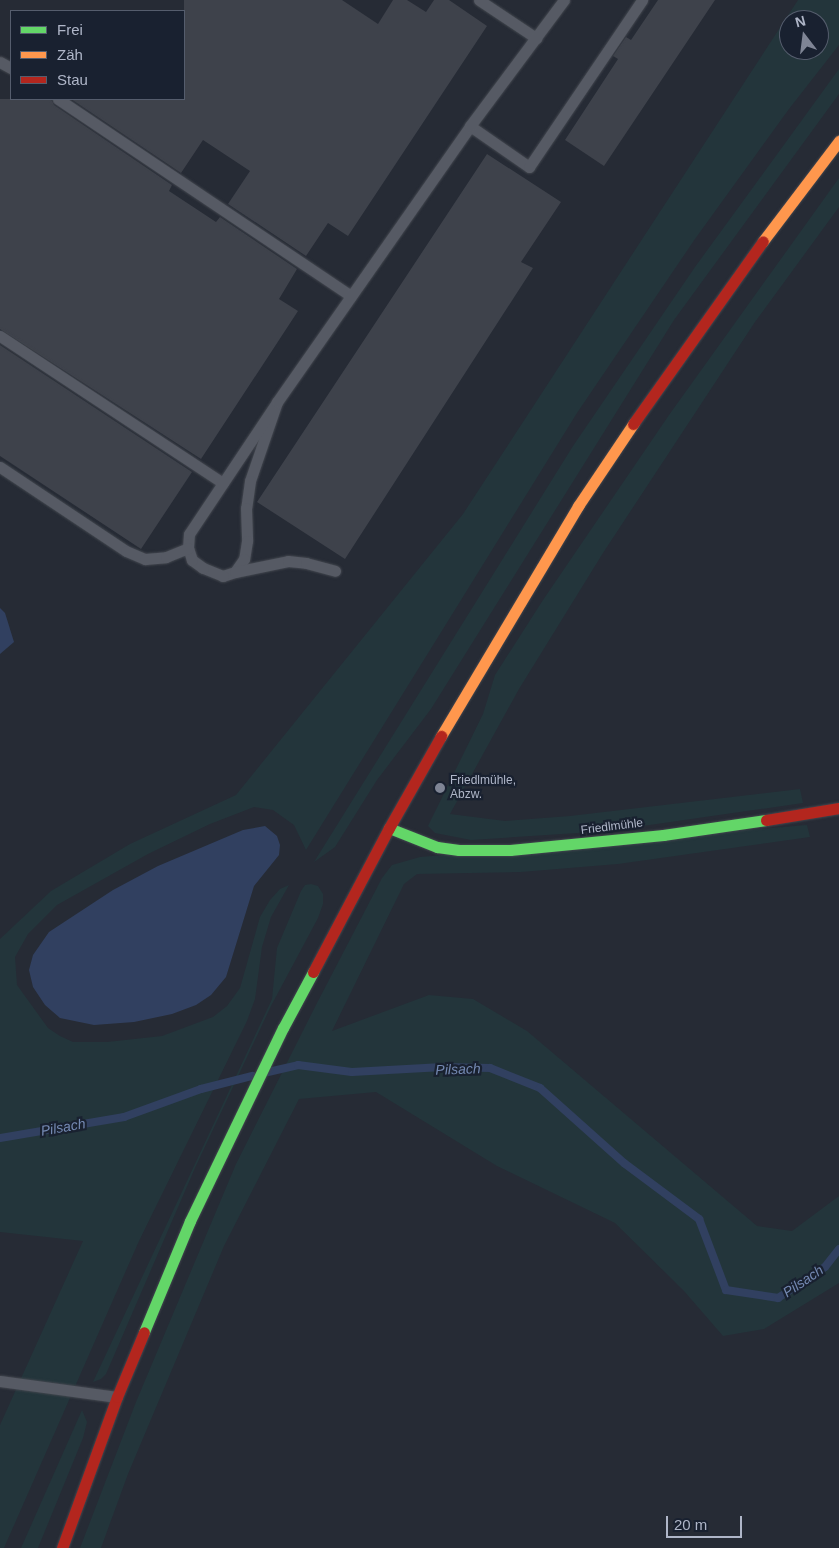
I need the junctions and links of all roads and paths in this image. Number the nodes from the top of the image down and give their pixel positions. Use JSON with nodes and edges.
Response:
{"nodes":[{"id":1,"x":479,"y":0,"type":"edge"},
{"id":2,"x":564,"y":0,"type":"edge"},
{"id":3,"x":642,"y":0,"type":"edge"},
{"id":4,"x":536,"y":38,"type":"junction"},
{"id":5,"x":59,"y":100,"type":"edge"},
{"id":6,"x":470,"y":126,"type":"junction"},
{"id":7,"x":839,"y":141,"type":"edge"},
{"id":8,"x":351,"y":296,"type":"junction"},
{"id":9,"x":0,"y":336,"type":"edge"},
{"id":10,"x":276,"y":402,"type":"junction"},
{"id":11,"x":0,"y":467,"type":"edge"},
{"id":12,"x":223,"y":483,"type":"junction"},
{"id":13,"x":188,"y":548,"type":"junction"},
{"id":14,"x":335,"y":571,"type":"dead end"},
{"id":15,"x":235,"y":572,"type":"junction"},
{"id":16,"x":839,"y":808,"type":"edge"},
{"id":17,"x":389,"y":828,"type":"junction"},
{"id":18,"x":0,"y":1381,"type":"edge"},
{"id":19,"x":116,"y":1397,"type":"junction"},
{"id":20,"x":62,"y":1548,"type":"edge"}],
"edges":[{"from":1,"to":4,"type":"lane"},
{"from":2,"to":4,"type":"lane"},
{"from":3,"to":6,"type":"lane"},
{"from":4,"to":6,"type":"lane"},
{"from":5,"to":8,"type":"lane"},
{"from":6,"to":8,"type":"lane"},
{"from":7,"to":17,"type":"main road"},
{"from":8,"to":10,"type":"lane"},
{"from":9,"to":12,"type":"lane"},
{"from":10,"to":12,"type":"lane"},
{"from":10,"to":15,"type":"lane"},
{"from":11,"to":13,"type":"lane"},
{"from":12,"to":13,"type":"lane"},
{"from":13,"to":15,"type":"lane"},
{"from":14,"to":15,"type":"lane"},
{"from":16,"to":17,"type":"main road","name":"Friedlmühle"},
{"from":17,"to":19,"type":"main road"},
{"from":18,"to":19,"type":"lane"},
{"from":19,"to":20,"type":"main road"}]}
